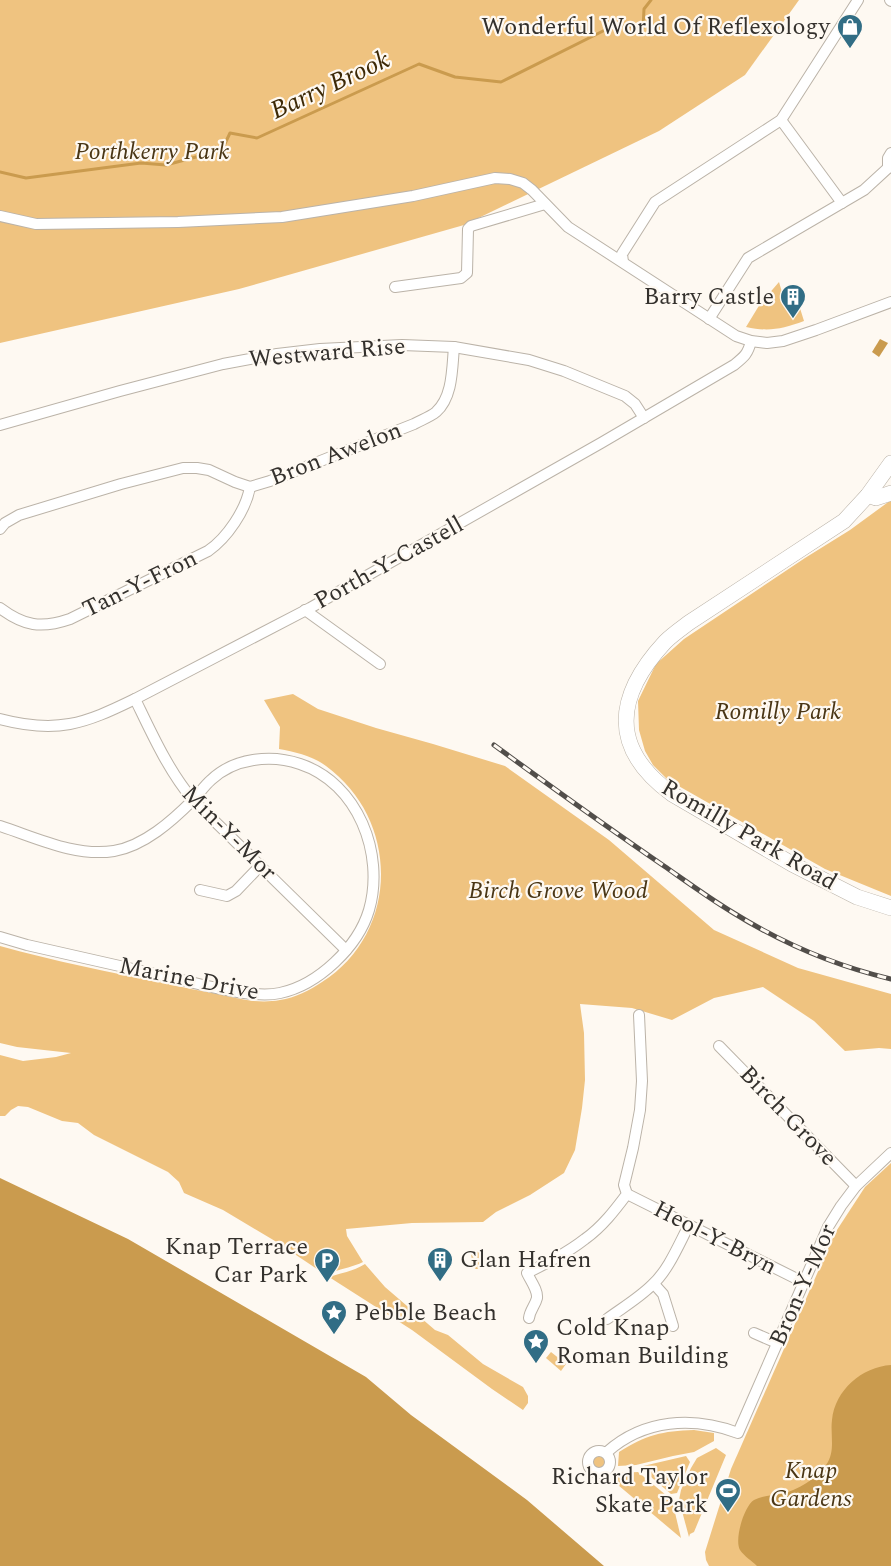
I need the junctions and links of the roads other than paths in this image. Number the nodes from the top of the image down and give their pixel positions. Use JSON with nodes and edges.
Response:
{"nodes":[{"id":1,"x":858,"y":0,"type":"edge"},
{"id":2,"x":781,"y":120,"type":"junction"},
{"id":3,"x":891,"y":153,"type":"edge"},
{"id":4,"x":889,"y":168,"type":"edge"},
{"id":5,"x":842,"y":203,"type":"junction"},
{"id":6,"x":545,"y":204,"type":"junction"},
{"id":7,"x":0,"y":216,"type":"edge"},
{"id":8,"x":623,"y":262,"type":"junction"},
{"id":9,"x":395,"y":287,"type":"dead end"},
{"id":10,"x":891,"y":303,"type":"edge"},
{"id":11,"x":709,"y":319,"type":"junction"},
{"id":12,"x":751,"y":341,"type":"junction"},
{"id":13,"x":454,"y":347,"type":"junction"},
{"id":14,"x":644,"y":418,"type":"junction"},
{"id":15,"x":0,"y":425,"type":"edge"},
{"id":16,"x":891,"y":463,"type":"edge"},
{"id":17,"x":250,"y":487,"type":"junction"},
{"id":18,"x":891,"y":493,"type":"edge"},
{"id":19,"x":868,"y":495,"type":"junction"},
{"id":20,"x":0,"y":529,"type":"edge"},
{"id":21,"x":0,"y":608,"type":"edge"},
{"id":22,"x":305,"y":610,"type":"junction"},
{"id":23,"x":380,"y":664,"type":"dead end"},
{"id":24,"x":135,"y":699,"type":"junction"},
{"id":25,"x":0,"y":719,"type":"edge"},
{"id":26,"x":193,"y":800,"type":"junction"},
{"id":27,"x":0,"y":826,"type":"edge"},
{"id":28,"x":261,"y":865,"type":"junction"},
{"id":29,"x":200,"y":890,"type":"dead end"},
{"id":30,"x":891,"y":908,"type":"edge"},
{"id":31,"x":0,"y":937,"type":"edge"},
{"id":32,"x":346,"y":950,"type":"junction"},
{"id":33,"x":639,"y":1015,"type":"dead end"},
{"id":34,"x":719,"y":1046,"type":"dead end"},
{"id":35,"x":891,"y":1153,"type":"edge"},
{"id":36,"x":856,"y":1186,"type":"junction"},
{"id":37,"x":627,"y":1194,"type":"junction"},
{"id":38,"x":689,"y":1225,"type":"junction"},
{"id":39,"x":803,"y":1282,"type":"junction"},
{"id":40,"x":654,"y":1284,"type":"junction"},
{"id":41,"x":530,"y":1318,"type":"dead end"},
{"id":42,"x":607,"y":1318,"type":"dead end"},
{"id":43,"x":674,"y":1326,"type":"dead end"},
{"id":44,"x":754,"y":1334,"type":"dead end"},
{"id":45,"x":777,"y":1343,"type":"junction"},
{"id":46,"x":607,"y":1452,"type":"dead end"}],
"edges":[{"from":1,"to":2,"type":"street"},
{"from":2,"to":5,"type":"street"},
{"from":2,"to":8,"type":"street"},
{"from":3,"to":4,"type":"street"},
{"from":4,"to":5,"type":"street"},
{"from":5,"to":11,"type":"street"},
{"from":6,"to":7,"type":"street"},
{"from":6,"to":8,"type":"street"},
{"from":6,"to":9,"type":"street"},
{"from":8,"to":11,"type":"street"},
{"from":10,"to":12,"type":"street"},
{"from":11,"to":12,"type":"street"},
{"from":12,"to":14,"type":"street","name":"Porth-Y-Castell"},
{"from":13,"to":14,"type":"street","name":"Westward Rise"},
{"from":13,"to":15,"type":"street","name":"Westward Rise"},
{"from":13,"to":17,"type":"street","name":"Bron Awelon"},
{"from":14,"to":22,"type":"street","name":"Porth-Y-Castell"},
{"from":16,"to":19,"type":"street","name":"Romilly Park Road"},
{"from":17,"to":20,"type":"street","name":"Bron Awelon"},
{"from":17,"to":21,"type":"street","name":"Tan-Y-Fron"},
{"from":18,"to":19,"type":"street"},
{"from":19,"to":30,"type":"street","name":"Romilly Park Road"},
{"from":22,"to":23,"type":"street"},
{"from":22,"to":24,"type":"street","name":"Porth-Y-Castell"},
{"from":24,"to":25,"type":"street","name":"Porth-Y-Castell"},
{"from":24,"to":26,"type":"street","name":"Min-Y-Mor"},
{"from":26,"to":27,"type":"street","name":"Marine Drive"},
{"from":26,"to":28,"type":"street","name":"Min-Y-Mor"},
{"from":26,"to":32,"type":"street","name":"Marine Drive"},
{"from":28,"to":29,"type":"street"},
{"from":28,"to":32,"type":"street","name":"Min-Y-Mor"},
{"from":31,"to":32,"type":"street","name":"Marine Drive"},
{"from":33,"to":37,"type":"street"},
{"from":34,"to":36,"type":"street","name":"Birch Grove"},
{"from":35,"to":36,"type":"street","name":"Bron-Y-Mor"},
{"from":36,"to":39,"type":"street","name":"Bron-Y-Mor"},
{"from":37,"to":38,"type":"street","name":"Heol-Y-Bryn"},
{"from":37,"to":41,"type":"street"},
{"from":38,"to":39,"type":"street","name":"Heol-Y-Bryn"},
{"from":38,"to":40,"type":"street"},
{"from":39,"to":45,"type":"street","name":"Bron-Y-Mor"},
{"from":40,"to":42,"type":"street"},
{"from":40,"to":43,"type":"street"},
{"from":44,"to":45,"type":"street"},
{"from":45,"to":46,"type":"street","name":"Bron-Y-Mor"}]}
